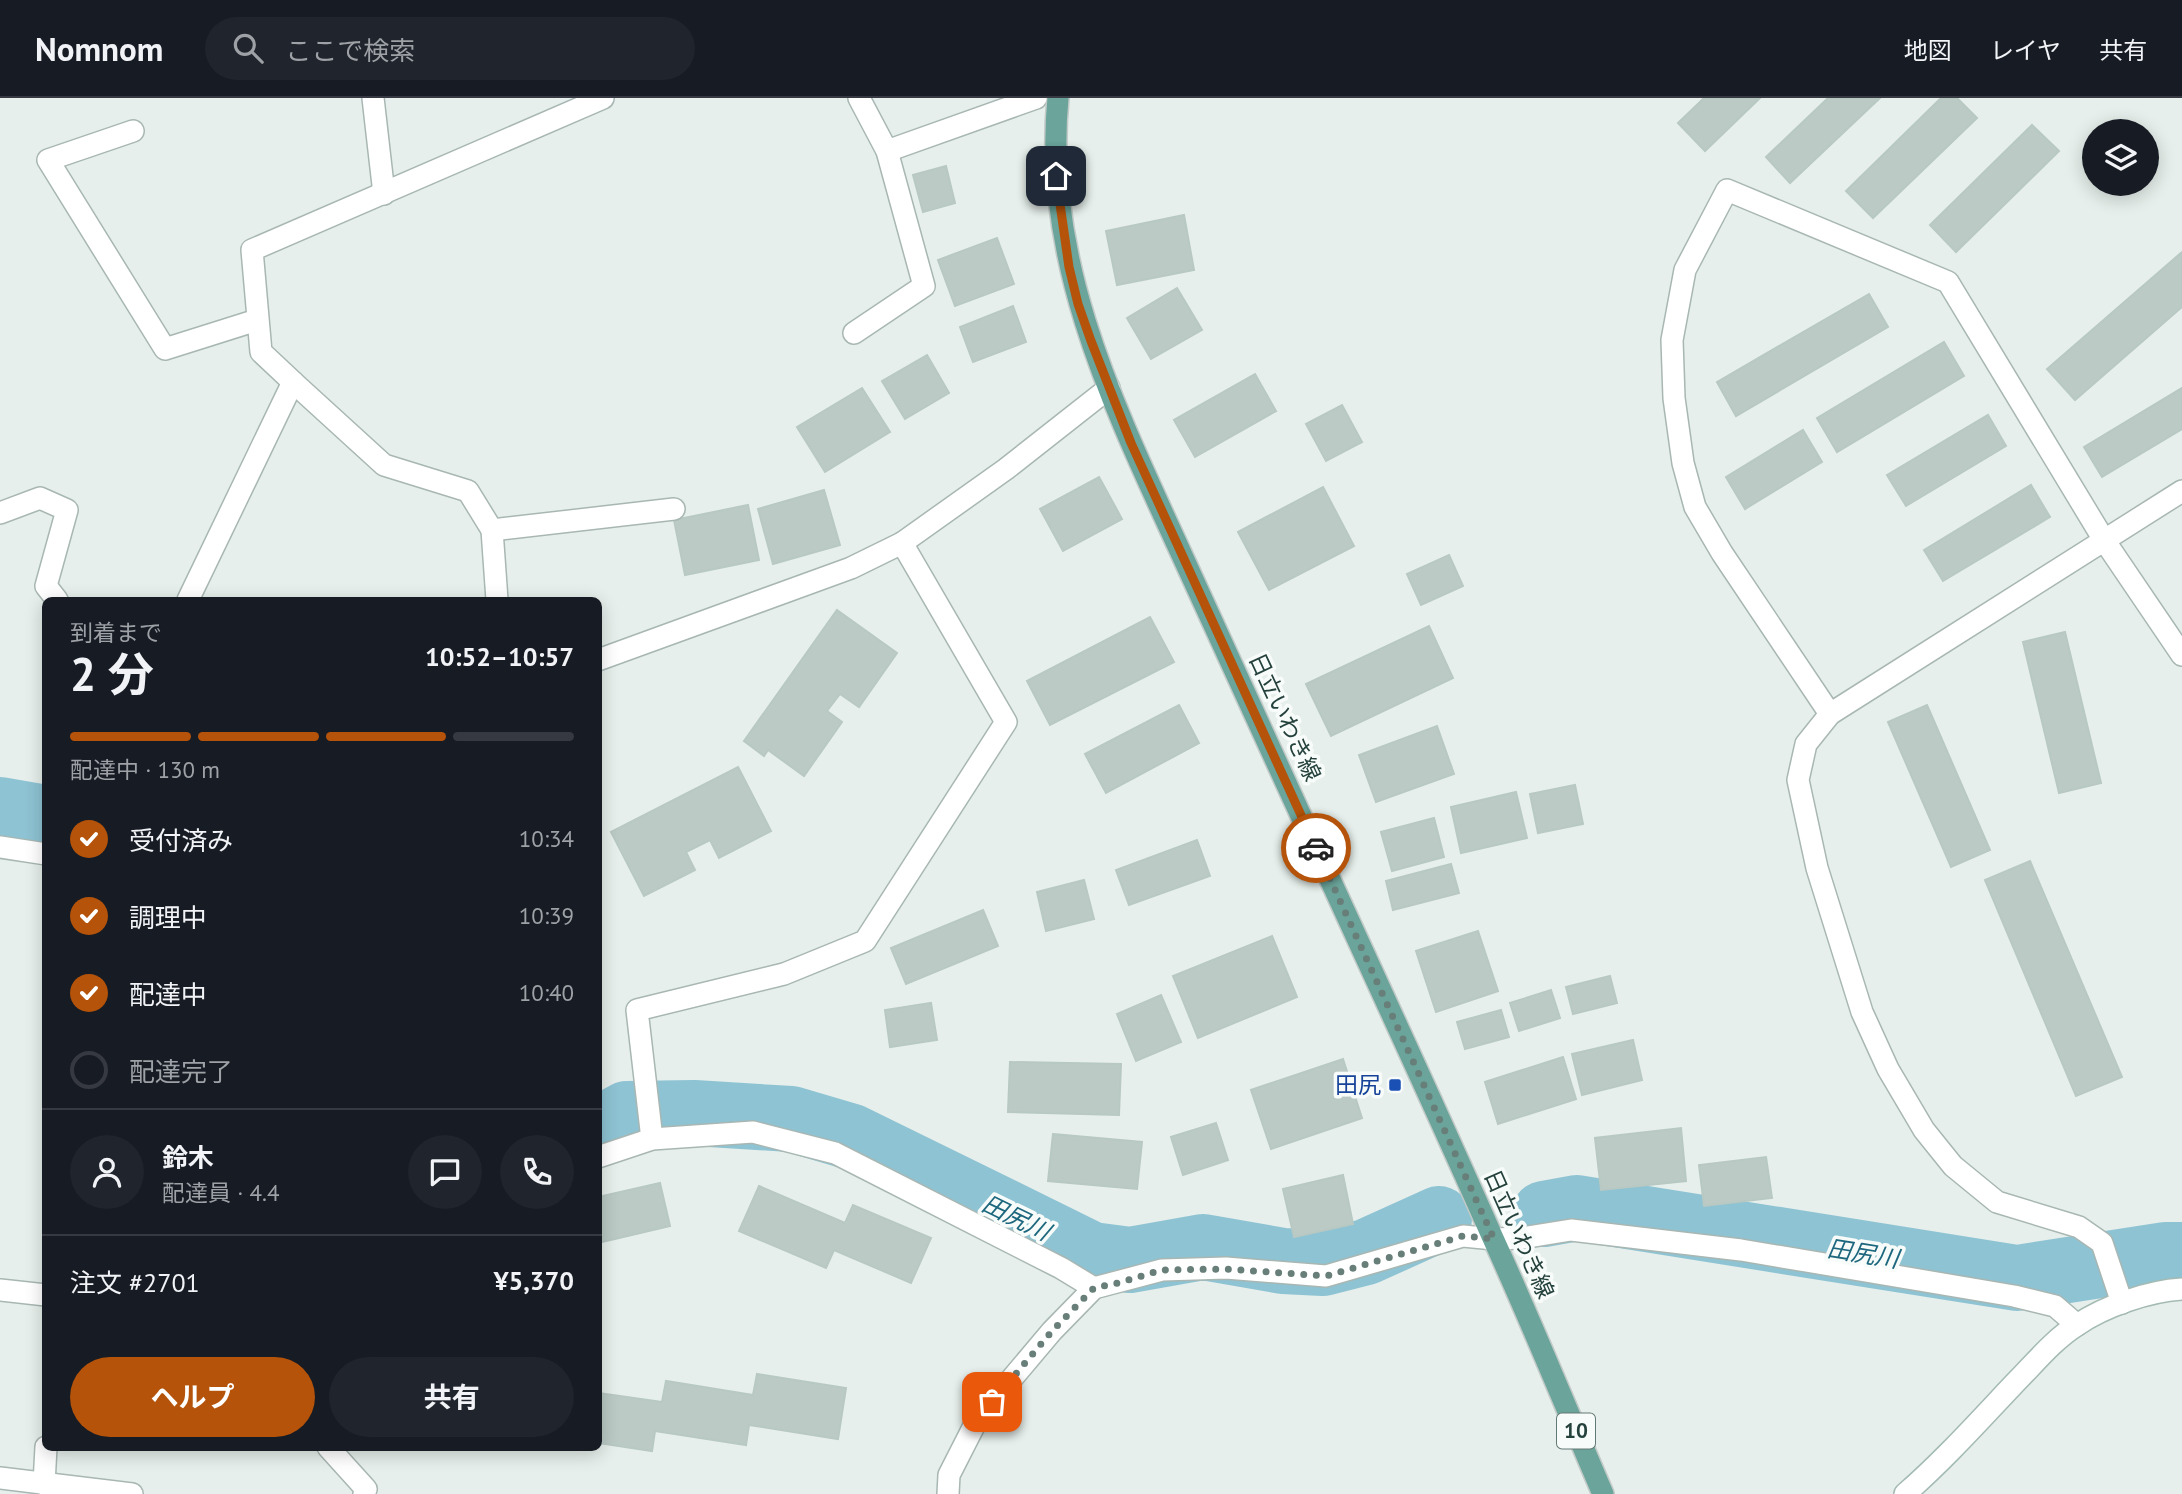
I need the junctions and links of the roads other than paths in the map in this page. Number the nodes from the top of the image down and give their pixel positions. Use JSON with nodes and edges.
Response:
{"nodes":[{"id":1,"x":373,"y":98,"type":"edge"},
{"id":2,"x":603,"y":98,"type":"edge"},
{"id":3,"x":859,"y":98,"type":"edge"},
{"id":4,"x":1036,"y":98,"type":"edge"},
{"id":5,"x":1058,"y":98,"type":"edge"},
{"id":6,"x":133,"y":131,"type":"dead end"},
{"id":7,"x":887,"y":151,"type":"junction"},
{"id":8,"x":384,"y":194,"type":"junction"},
{"id":9,"x":257,"y":320,"type":"junction"},
{"id":10,"x":854,"y":333,"type":"dead end"},
{"id":11,"x":293,"y":382,"type":"junction"},
{"id":12,"x":1109,"y":388,"type":"junction"},
{"id":13,"x":2182,"y":491,"type":"edge"},
{"id":14,"x":674,"y":509,"type":"dead end"},
{"id":15,"x":0,"y":513,"type":"edge"},
{"id":16,"x":492,"y":530,"type":"junction"},
{"id":17,"x":2104,"y":540,"type":"junction"},
{"id":18,"x":902,"y":543,"type":"junction"},
{"id":19,"x":55,"y":597,"type":"edge"},
{"id":20,"x":189,"y":597,"type":"edge"},
{"id":21,"x":497,"y":597,"type":"edge"},
{"id":22,"x":2182,"y":655,"type":"edge"},
{"id":23,"x":602,"y":659,"type":"edge"},
{"id":24,"x":1830,"y":714,"type":"junction"},
{"id":25,"x":0,"y":846,"type":"edge"},
{"id":26,"x":42,"y":853,"type":"edge"},
{"id":27,"x":651,"y":1131,"type":"junction"},
{"id":28,"x":602,"y":1155,"type":"edge"},
{"id":29,"x":1494,"y":1239,"type":"junction"},
{"id":30,"x":1094,"y":1288,"type":"junction"},
{"id":31,"x":2182,"y":1289,"type":"edge"},
{"id":32,"x":0,"y":1290,"type":"edge"},
{"id":33,"x":42,"y":1294,"type":"edge"},
{"id":34,"x":2122,"y":1303,"type":"junction"},
{"id":35,"x":2077,"y":1325,"type":"junction"},
{"id":36,"x":46,"y":1451,"type":"edge"},
{"id":37,"x":332,"y":1451,"type":"edge"},
{"id":38,"x":0,"y":1479,"type":"edge"},
{"id":39,"x":44,"y":1484,"type":"junction"},
{"id":40,"x":132,"y":1494,"type":"edge"},
{"id":41,"x":364,"y":1494,"type":"edge"},
{"id":42,"x":948,"y":1494,"type":"edge"},
{"id":43,"x":1602,"y":1494,"type":"edge"},
{"id":44,"x":1905,"y":1494,"type":"edge"}],
"edges":[{"from":1,"to":8,"type":"street"},
{"from":2,"to":8,"type":"street"},
{"from":3,"to":7,"type":"street"},
{"from":4,"to":7,"type":"street"},
{"from":5,"to":12,"type":"main road","name":"日立いわき線","number":"10"},
{"from":6,"to":9,"type":"street"},
{"from":7,"to":10,"type":"street"},
{"from":8,"to":9,"type":"street"},
{"from":9,"to":11,"type":"street"},
{"from":11,"to":16,"type":"street"},
{"from":11,"to":20,"type":"street"},
{"from":12,"to":18,"type":"street"},
{"from":12,"to":29,"type":"main road","name":"日立いわき線","number":"10"},
{"from":13,"to":17,"type":"street"},
{"from":14,"to":16,"type":"street"},
{"from":15,"to":19,"type":"street"},
{"from":16,"to":21,"type":"street"},
{"from":17,"to":22,"type":"street"},
{"from":17,"to":24,"type":"street"},
{"from":17,"to":24,"type":"street"},
{"from":18,"to":23,"type":"street"},
{"from":18,"to":27,"type":"street"},
{"from":24,"to":34,"type":"street"},
{"from":25,"to":26,"type":"street"},
{"from":27,"to":28,"type":"street"},
{"from":27,"to":30,"type":"street"},
{"from":29,"to":30,"type":"street"},
{"from":29,"to":35,"type":"street"},
{"from":29,"to":43,"type":"main road","name":"日立いわき線","number":"10"},
{"from":30,"to":42,"type":"street"},
{"from":31,"to":34,"type":"street"},
{"from":32,"to":33,"type":"street"},
{"from":34,"to":35,"type":"street"},
{"from":35,"to":44,"type":"street"},
{"from":36,"to":39,"type":"street"},
{"from":37,"to":41,"type":"street"},
{"from":38,"to":39,"type":"street"},
{"from":39,"to":40,"type":"street"}]}
